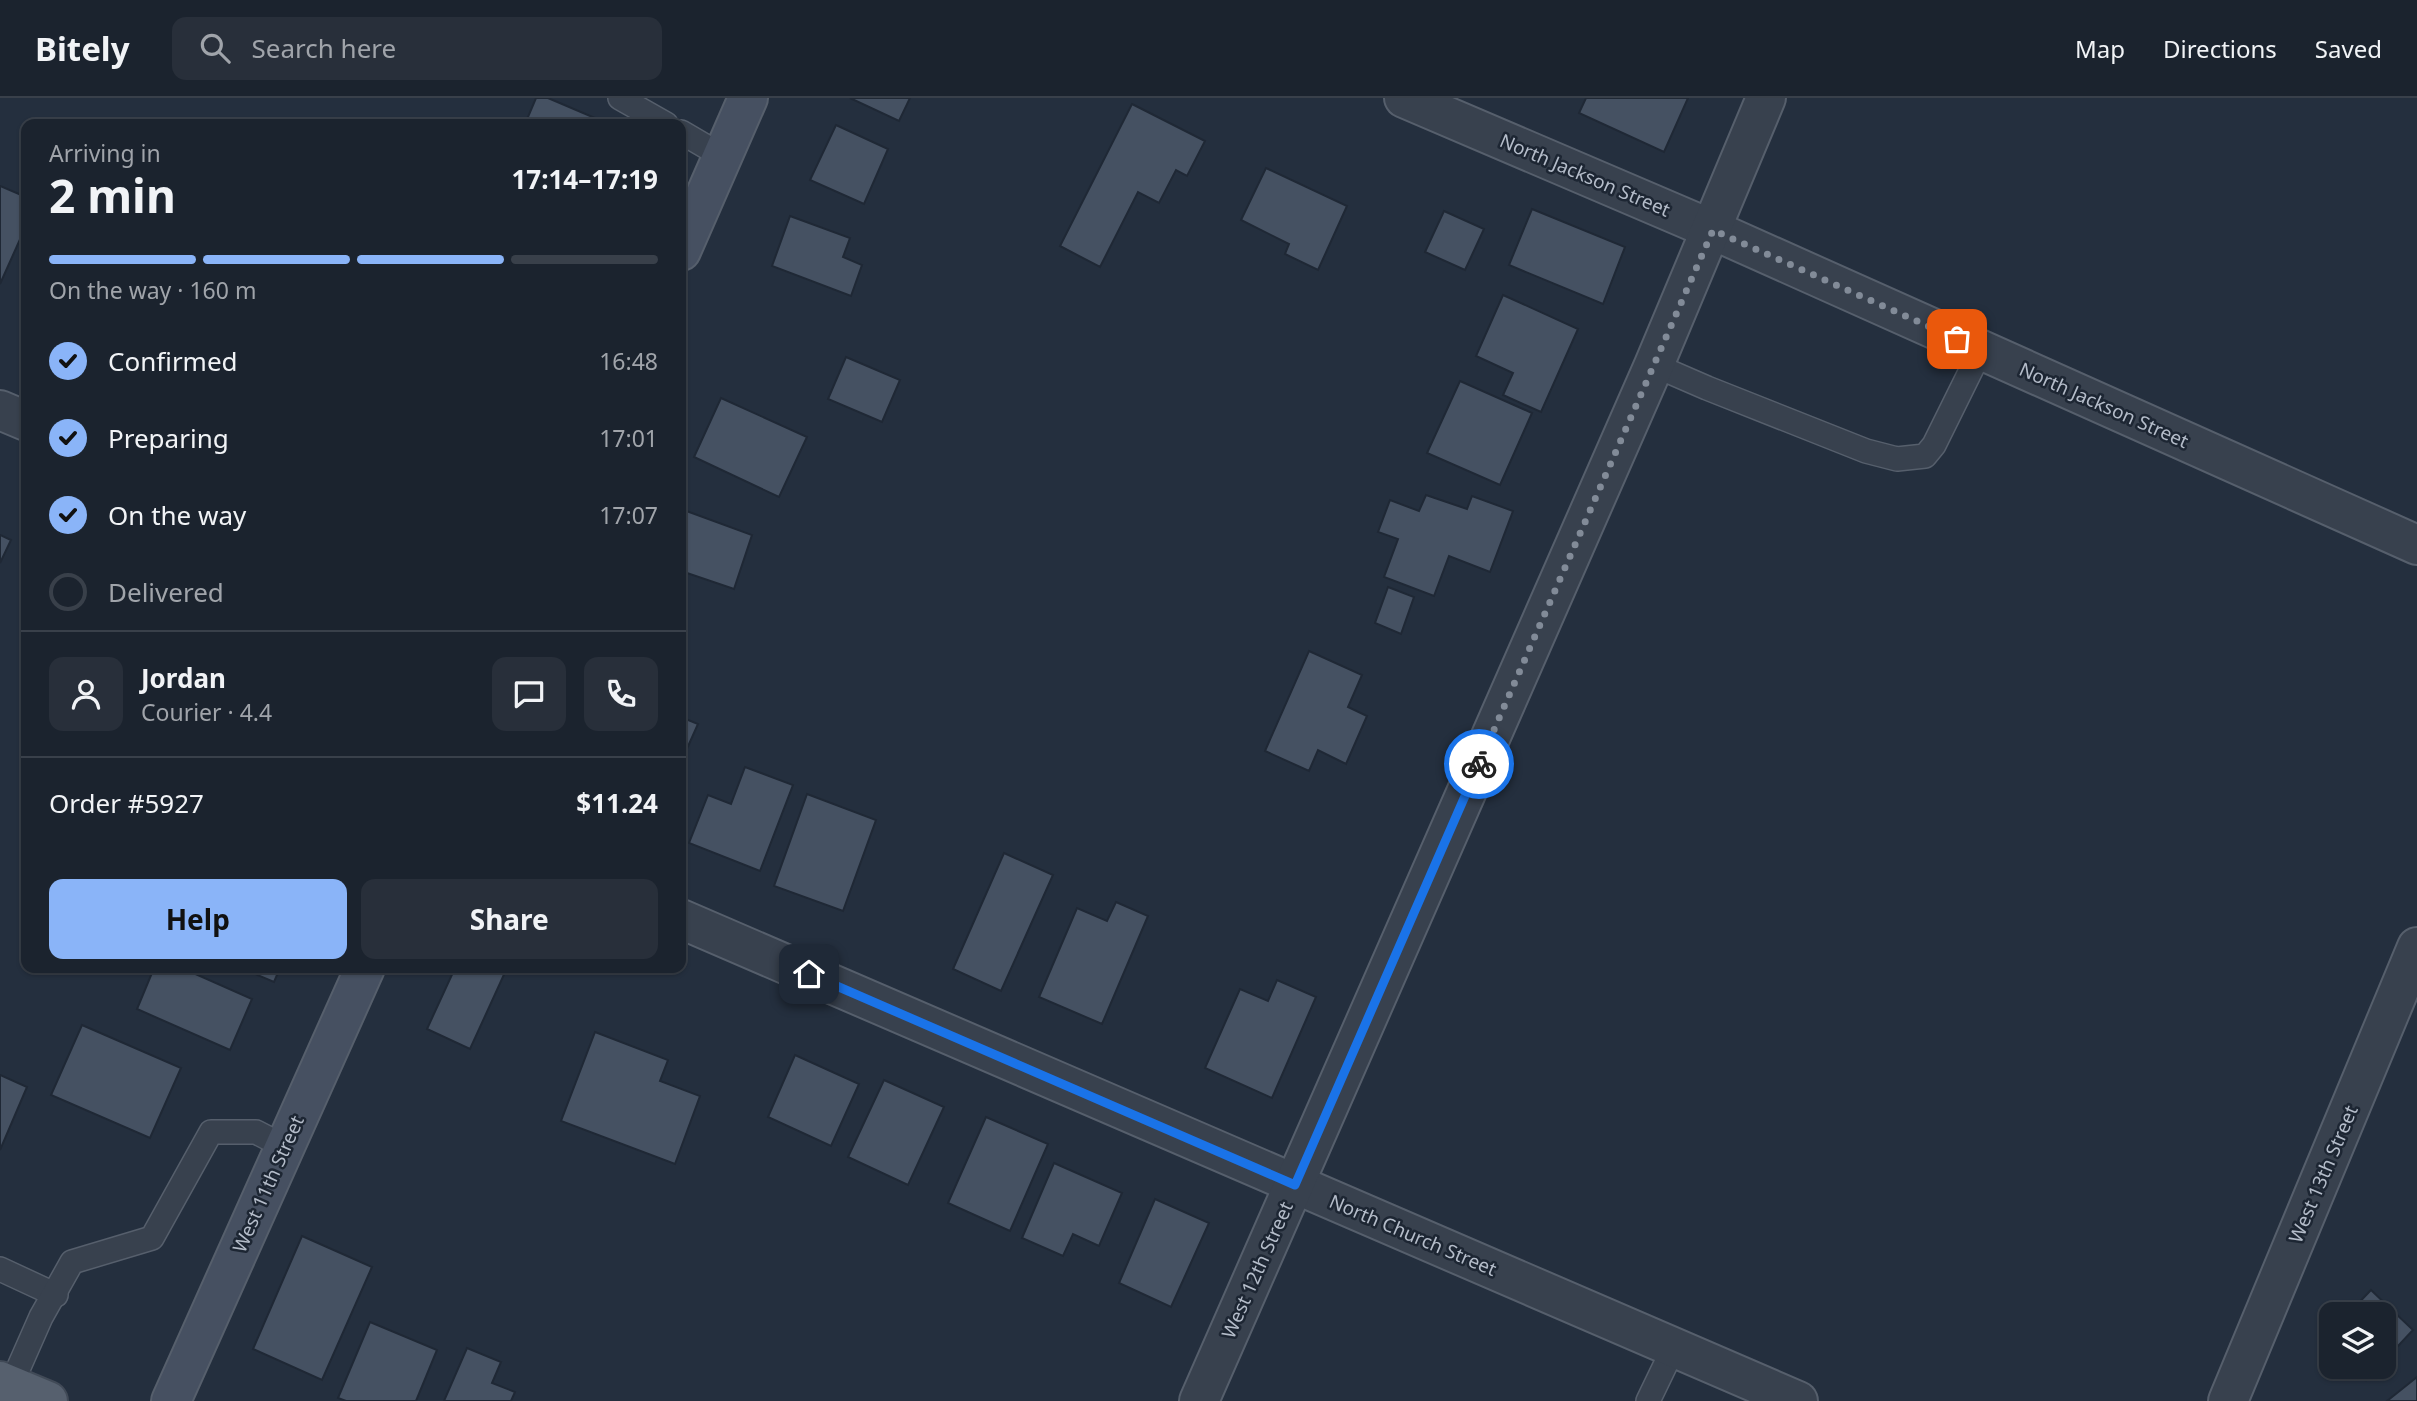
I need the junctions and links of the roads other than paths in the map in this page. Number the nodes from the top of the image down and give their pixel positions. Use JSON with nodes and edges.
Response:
{"nodes":[{"id":1,"x":620,"y":98,"type":"edge"},
{"id":2,"x":748,"y":98,"type":"edge"},
{"id":3,"x":1404,"y":98,"type":"edge"},
{"id":4,"x":1766,"y":98,"type":"edge"},
{"id":5,"x":657,"y":119,"type":"edge"},
{"id":6,"x":686,"y":135,"type":"edge"},
{"id":7,"x":722,"y":156,"type":"junction"},
{"id":8,"x":1713,"y":230,"type":"junction"},
{"id":9,"x":686,"y":239,"type":"edge"},
{"id":10,"x":1981,"y":350,"type":"junction"},
{"id":11,"x":1654,"y":365,"type":"junction"},
{"id":12,"x":0,"y":410,"type":"edge"},
{"id":13,"x":21,"y":419,"type":"edge"},
{"id":14,"x":2417,"y":545,"type":"edge"},
{"id":15,"x":686,"y":921,"type":"edge"},
{"id":16,"x":2417,"y":947,"type":"edge"},
{"id":17,"x":363,"y":973,"type":"edge"},
{"id":18,"x":285,"y":1147,"type":"junction"},
{"id":19,"x":1295,"y":1185,"type":"junction"},
{"id":20,"x":0,"y":1269,"type":"edge"},
{"id":21,"x":56,"y":1295,"type":"junction"},
{"id":22,"x":1674,"y":1347,"type":"junction"},
{"id":23,"x":5,"y":1383,"type":"edge"},
{"id":24,"x":2242,"y":1393,"type":"edge"},
{"id":25,"x":48,"y":1401,"type":"edge"},
{"id":26,"x":171,"y":1401,"type":"edge"},
{"id":27,"x":1199,"y":1401,"type":"edge"},
{"id":28,"x":1648,"y":1401,"type":"edge"},
{"id":29,"x":1798,"y":1401,"type":"edge"}],
"edges":[{"from":1,"to":5,"type":"lane"},
{"from":2,"to":7,"type":"street"},
{"from":3,"to":8,"type":"street","name":"North Jackson Street"},
{"from":4,"to":8,"type":"street","name":"West 12th Street"},
{"from":6,"to":7,"type":"lane"},
{"from":7,"to":9,"type":"street"},
{"from":8,"to":10,"type":"street","name":"North Jackson Street"},
{"from":8,"to":11,"type":"street","name":"West 12th Street"},
{"from":10,"to":11,"type":"lane"},
{"from":10,"to":14,"type":"street","name":"North Jackson Street"},
{"from":11,"to":19,"type":"street","name":"West 12th Street"},
{"from":12,"to":13,"type":"street"},
{"from":15,"to":19,"type":"street","name":"North Church Street"},
{"from":16,"to":24,"type":"street","name":"West 13th Street"},
{"from":17,"to":18,"type":"street","name":"West 11th Street"},
{"from":18,"to":21,"type":"lane"},
{"from":18,"to":26,"type":"street","name":"West 11th Street"},
{"from":19,"to":22,"type":"street","name":"North Church Street"},
{"from":19,"to":27,"type":"street","name":"West 12th Street"},
{"from":20,"to":21,"type":"lane"},
{"from":21,"to":23,"type":"lane"},
{"from":22,"to":28,"type":"lane"},
{"from":22,"to":29,"type":"street","name":"North Church Street"},
{"from":23,"to":25,"type":"main road"}]}
